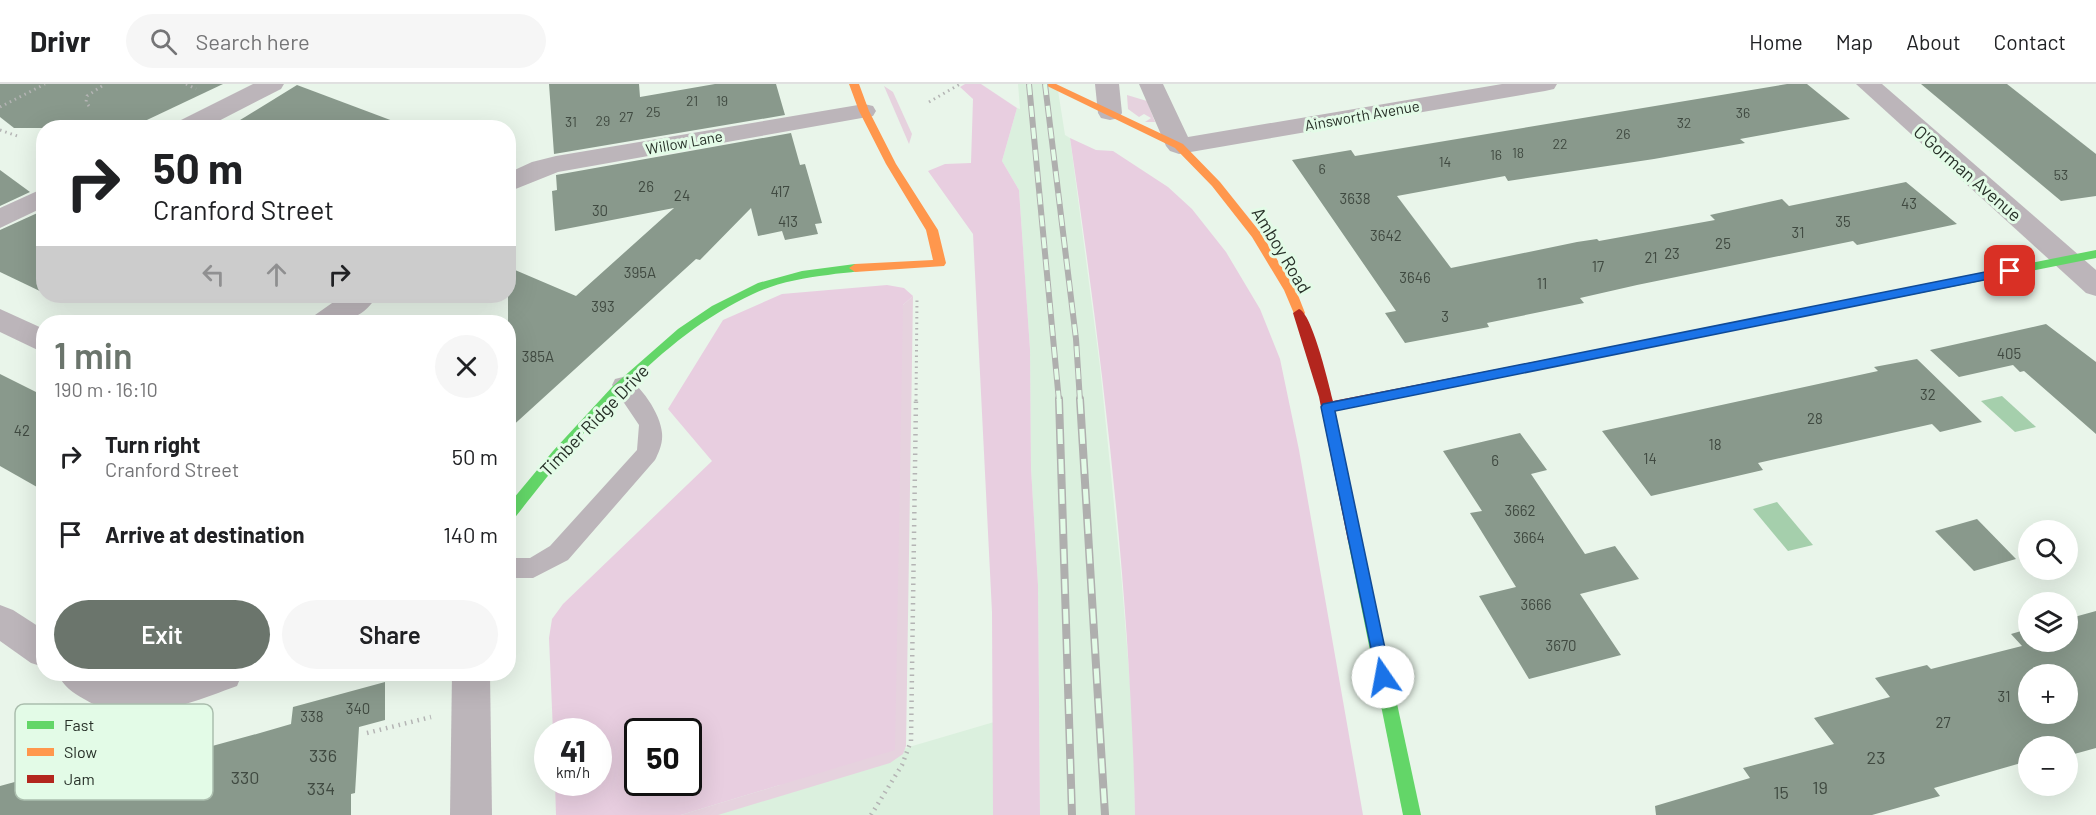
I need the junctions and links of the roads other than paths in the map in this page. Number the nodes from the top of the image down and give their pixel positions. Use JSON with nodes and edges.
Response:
{"nodes":[{"id":1,"x":272,"y":84,"type":"edge"},
{"id":2,"x":854,"y":84,"type":"edge"},
{"id":3,"x":1048,"y":84,"type":"edge"},
{"id":4,"x":1107,"y":84,"type":"edge"},
{"id":5,"x":1150,"y":84,"type":"edge"},
{"id":6,"x":1545,"y":84,"type":"edge"},
{"id":7,"x":1868,"y":84,"type":"edge"},
{"id":8,"x":864,"y":111,"type":"junction"},
{"id":9,"x":1110,"y":113,"type":"junction"},
{"id":10,"x":203,"y":120,"type":"edge"},
{"id":11,"x":1179,"y":146,"type":"junction"},
{"id":12,"x":516,"y":180,"type":"edge"},
{"id":13,"x":36,"y":200,"type":"edge"},
{"id":14,"x":0,"y":219,"type":"edge"},
{"id":15,"x":2096,"y":254,"type":"edge"},
{"id":16,"x":2067,"y":260,"type":"junction"},
{"id":17,"x":2096,"y":286,"type":"edge"},
{"id":18,"x":352,"y":303,"type":"edge"},
{"id":19,"x":336,"y":315,"type":"edge"},
{"id":20,"x":0,"y":319,"type":"edge"},
{"id":21,"x":36,"y":338,"type":"edge"},
{"id":22,"x":623,"y":385,"type":"junction"},
{"id":23,"x":1327,"y":407,"type":"junction"},
{"id":24,"x":516,"y":506,"type":"edge"},
{"id":25,"x":516,"y":568,"type":"edge"},
{"id":26,"x":0,"y":621,"type":"edge"},
{"id":27,"x":36,"y":646,"type":"edge"},
{"id":28,"x":88,"y":681,"type":"edge"},
{"id":29,"x":198,"y":681,"type":"edge"},
{"id":30,"x":471,"y":681,"type":"edge"},
{"id":31,"x":471,"y":815,"type":"edge"},
{"id":32,"x":1412,"y":815,"type":"edge"}],
"edges":[{"from":1,"to":10,"type":"street"},
{"from":2,"to":8,"type":"street","name":"Timber Ridge Drive"},
{"from":3,"to":9,"type":"street","name":"Amboy Road"},
{"from":4,"to":9,"type":"street"},
{"from":5,"to":11,"type":"street"},
{"from":6,"to":11,"type":"street","name":"Ainsworth Avenue"},
{"from":7,"to":16,"type":"street","name":"O'Gorman Avenue"},
{"from":8,"to":12,"type":"street","name":"Willow Lane"},
{"from":8,"to":22,"type":"street","name":"Timber Ridge Drive"},
{"from":9,"to":11,"type":"street","name":"Amboy Road"},
{"from":11,"to":23,"type":"street","name":"Amboy Road"},
{"from":13,"to":14,"type":"street"},
{"from":15,"to":16,"type":"street"},
{"from":16,"to":17,"type":"street","name":"O'Gorman Avenue"},
{"from":16,"to":23,"type":"street"},
{"from":18,"to":19,"type":"street"},
{"from":20,"to":21,"type":"street"},
{"from":22,"to":24,"type":"street","name":"Timber Ridge Drive"},
{"from":22,"to":25,"type":"lane"},
{"from":23,"to":32,"type":"street","name":"Amboy Road"},
{"from":26,"to":27,"type":"street"},
{"from":28,"to":29,"type":"street"},
{"from":30,"to":31,"type":"street"}]}
